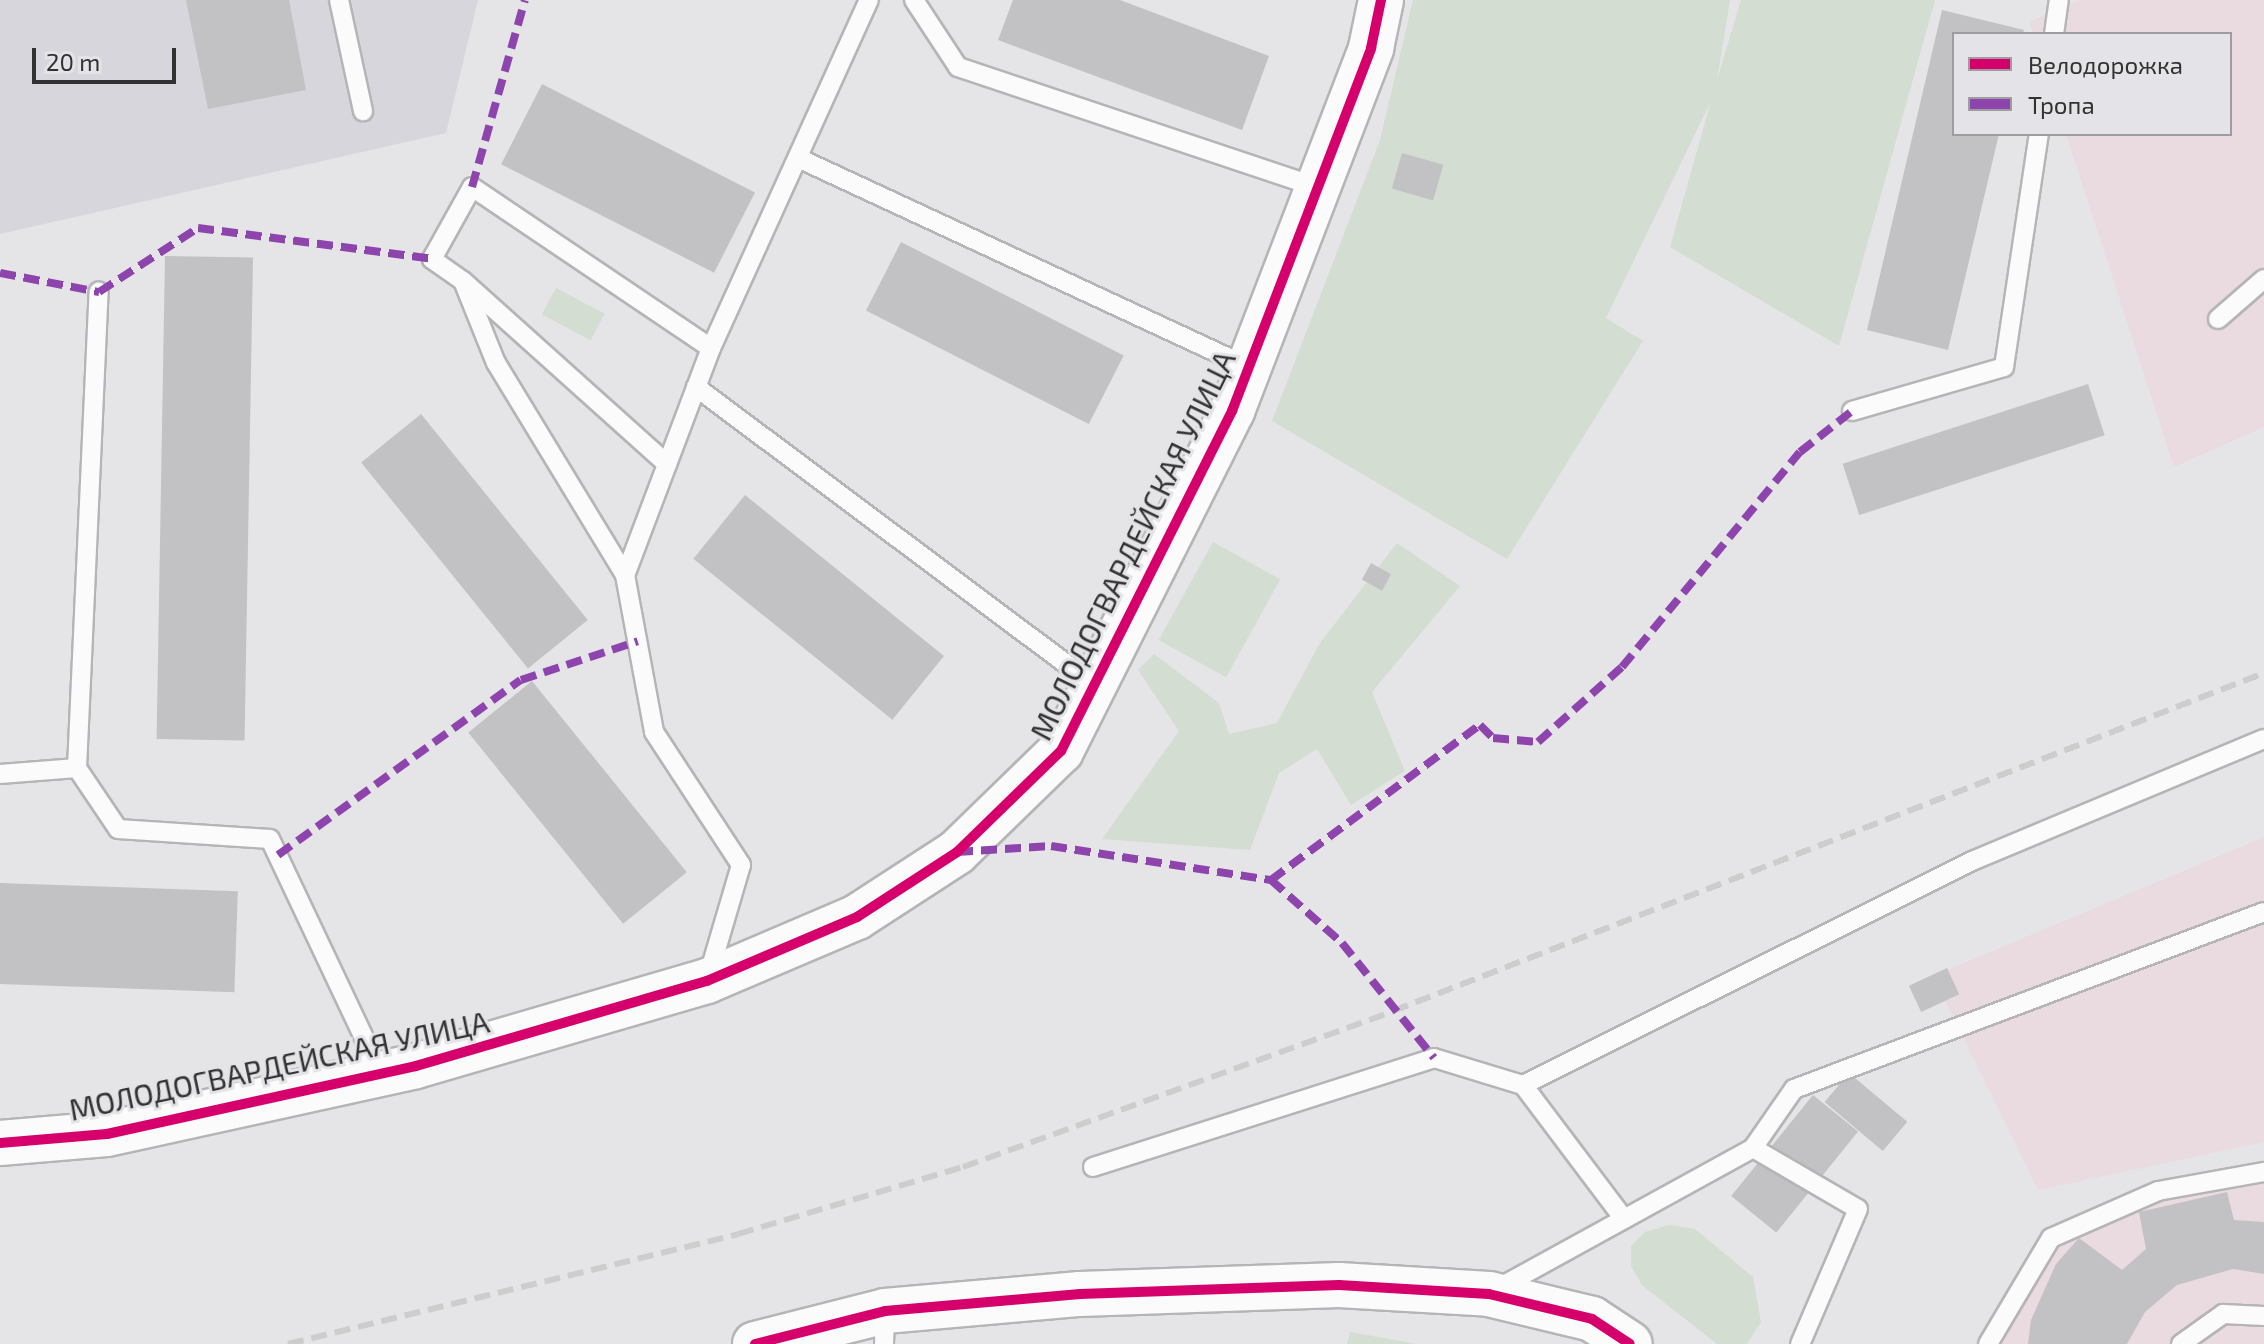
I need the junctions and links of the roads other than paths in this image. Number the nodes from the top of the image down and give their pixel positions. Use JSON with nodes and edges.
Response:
{"nodes":[{"id":1,"x":339,"y":0,"type":"edge"},
{"id":2,"x":869,"y":0,"type":"edge"},
{"id":3,"x":914,"y":0,"type":"edge"},
{"id":4,"x":1381,"y":0,"type":"edge"},
{"id":5,"x":2059,"y":0,"type":"edge"},
{"id":6,"x":2054,"y":32,"type":"edge"},
{"id":7,"x":363,"y":111,"type":"dead end"},
{"id":8,"x":2039,"y":136,"type":"edge"},
{"id":9,"x":798,"y":158,"type":"junction"},
{"id":10,"x":1317,"y":187,"type":"junction"},
{"id":11,"x":2264,"y":279,"type":"edge"},
{"id":12,"x":463,"y":281,"type":"junction"},
{"id":13,"x":99,"y":292,"type":"dead end"},
{"id":14,"x":2218,"y":319,"type":"dead end"},
{"id":15,"x":711,"y":348,"type":"junction"},
{"id":16,"x":1249,"y":367,"type":"junction"},
{"id":17,"x":696,"y":387,"type":"junction"},
{"id":18,"x":1852,"y":411,"type":"dead end"},
{"id":19,"x":667,"y":464,"type":"junction"},
{"id":20,"x":625,"y":575,"type":"junction"},
{"id":21,"x":1095,"y":685,"type":"junction"},
{"id":22,"x":2264,"y":739,"type":"edge"},
{"id":23,"x":77,"y":768,"type":"junction"},
{"id":24,"x":0,"y":774,"type":"edge"},
{"id":25,"x":2264,"y":912,"type":"edge"},
{"id":26,"x":707,"y":981,"type":"junction"},
{"id":27,"x":381,"y":1074,"type":"junction"},
{"id":28,"x":1523,"y":1085,"type":"junction"},
{"id":29,"x":0,"y":1143,"type":"edge"},
{"id":30,"x":1753,"y":1148,"type":"junction"},
{"id":31,"x":1093,"y":1167,"type":"dead end"},
{"id":32,"x":2264,"y":1172,"type":"edge"},
{"id":33,"x":1624,"y":1219,"type":"junction"},
{"id":34,"x":1489,"y":1294,"type":"junction"},
{"id":35,"x":2264,"y":1316,"type":"edge"},
{"id":36,"x":884,"y":1328,"type":"edge"},
{"id":37,"x":755,"y":1344,"type":"edge"},
{"id":38,"x":1630,"y":1344,"type":"edge"},
{"id":39,"x":1800,"y":1344,"type":"edge"},
{"id":40,"x":1988,"y":1344,"type":"edge"},
{"id":41,"x":2181,"y":1344,"type":"edge"}],
"edges":[{"from":1,"to":7,"type":"lane"},
{"from":2,"to":9,"type":"lane"},
{"from":3,"to":10,"type":"lane"},
{"from":4,"to":10,"type":"street","name":"МОЛОДОГВАРДЕЙСКАЯ УЛИЦА"},
{"from":5,"to":6,"type":"lane"},
{"from":8,"to":18,"type":"lane"},
{"from":9,"to":15,"type":"lane"},
{"from":9,"to":16,"type":"lane"},
{"from":10,"to":16,"type":"street","name":"МОЛОДОГВАРДЕЙСКАЯ УЛИЦА"},
{"from":11,"to":14,"type":"lane"},
{"from":12,"to":15,"type":"lane"},
{"from":12,"to":19,"type":"lane"},
{"from":12,"to":20,"type":"lane"},
{"from":13,"to":23,"type":"lane"},
{"from":15,"to":17,"type":"lane"},
{"from":16,"to":21,"type":"street","name":"МОЛОДОГВАРДЕЙСКАЯ УЛИЦА"},
{"from":17,"to":19,"type":"lane"},
{"from":17,"to":21,"type":"lane"},
{"from":19,"to":20,"type":"lane"},
{"from":20,"to":26,"type":"lane"},
{"from":21,"to":26,"type":"street","name":"МОЛОДОГВАРДЕЙСКАЯ УЛИЦА"},
{"from":22,"to":28,"type":"lane"},
{"from":23,"to":24,"type":"lane"},
{"from":23,"to":27,"type":"lane"},
{"from":25,"to":30,"type":"lane"},
{"from":26,"to":27,"type":"street","name":"МОЛОДОГВАРДЕЙСКАЯ УЛИЦА"},
{"from":27,"to":29,"type":"street","name":"МОЛОДОГВАРДЕЙСКАЯ УЛИЦА"},
{"from":28,"to":31,"type":"lane"},
{"from":28,"to":33,"type":"lane"},
{"from":30,"to":33,"type":"lane"},
{"from":30,"to":39,"type":"lane"},
{"from":32,"to":40,"type":"lane"},
{"from":33,"to":34,"type":"lane"},
{"from":34,"to":36,"type":"street"},
{"from":34,"to":38,"type":"street"},
{"from":35,"to":41,"type":"lane"},
{"from":36,"to":37,"type":"street"}]}
